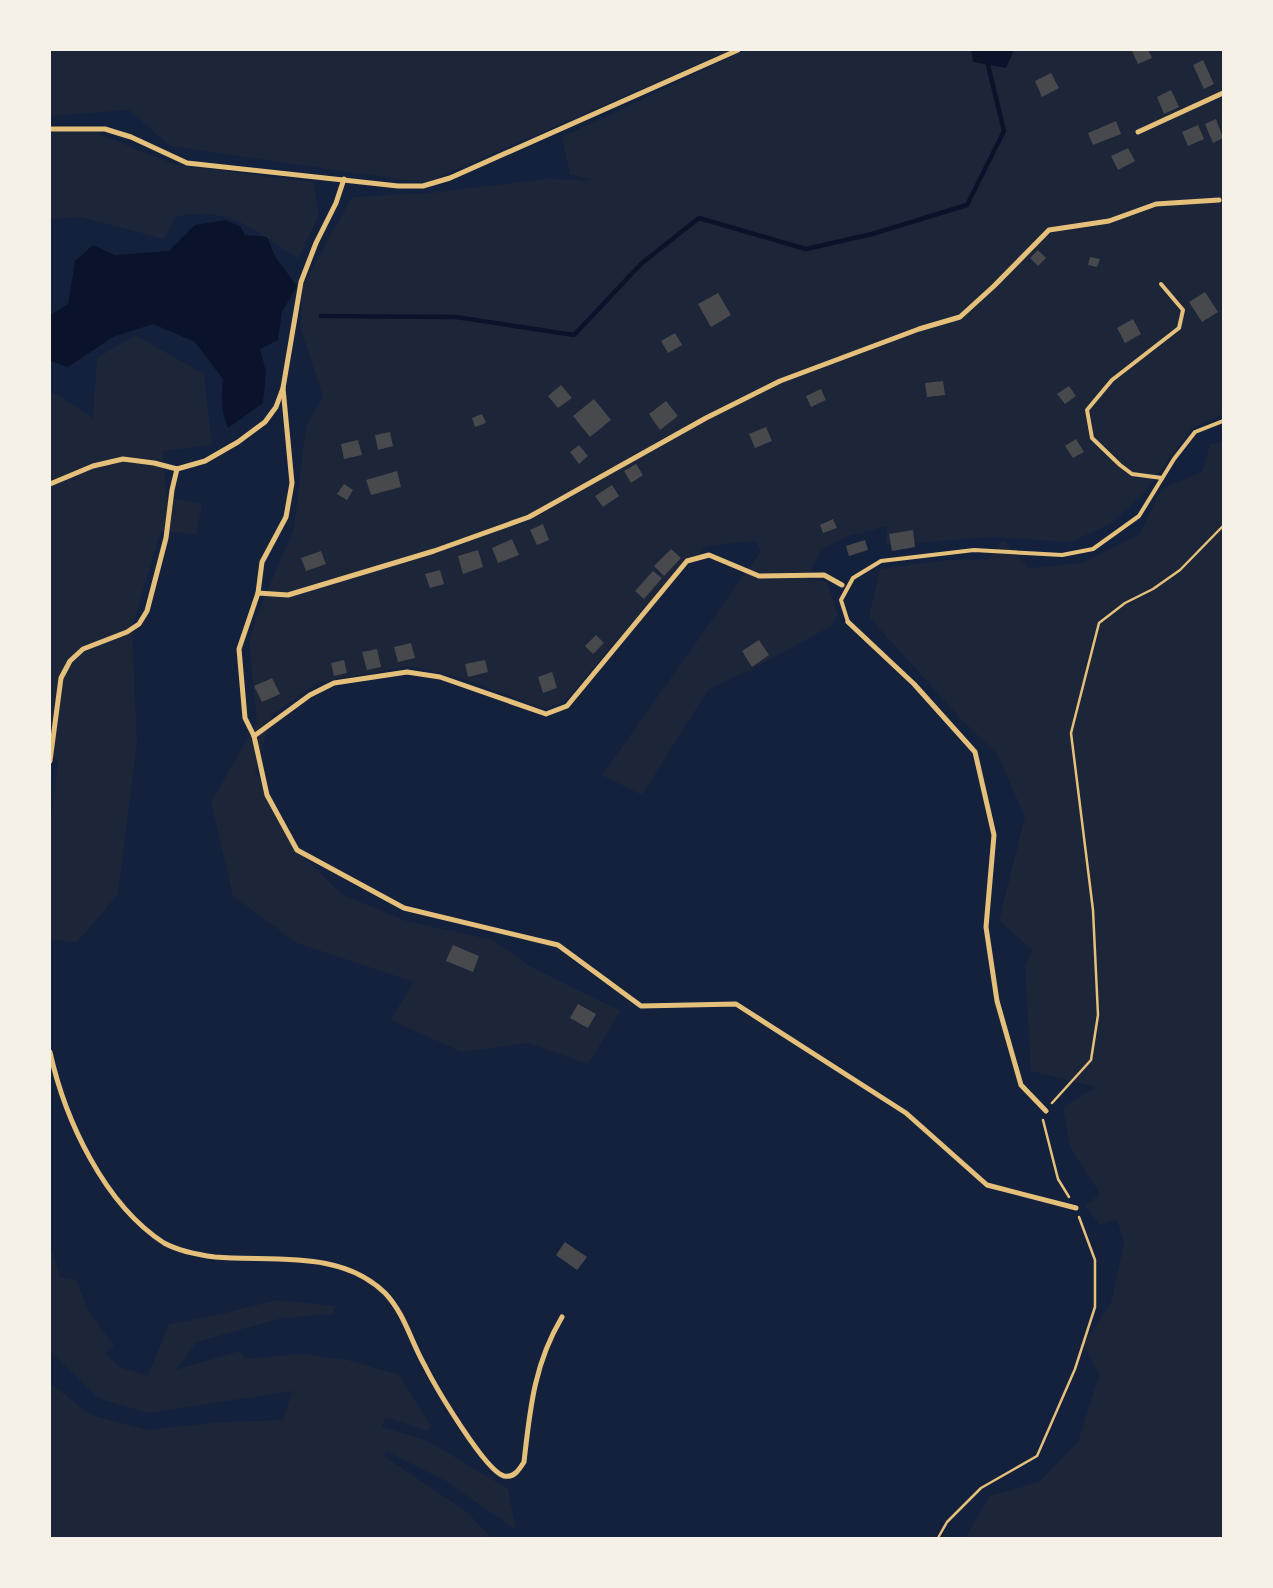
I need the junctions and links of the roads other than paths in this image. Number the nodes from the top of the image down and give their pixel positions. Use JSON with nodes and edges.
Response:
{"nodes":[{"id":1,"x":738,"y":50,"type":"edge"},
{"id":2,"x":1223,"y":93,"type":"edge"},
{"id":3,"x":50,"y":129,"type":"edge"},
{"id":4,"x":1138,"y":132,"type":"dead end"},
{"id":5,"x":344,"y":179,"type":"junction"},
{"id":6,"x":1219,"y":200,"type":"dead end"},
{"id":7,"x":1161,"y":284,"type":"dead end"},
{"id":8,"x":283,"y":388,"type":"junction"},
{"id":9,"x":1223,"y":421,"type":"edge"},
{"id":10,"x":177,"y":469,"type":"junction"},
{"id":11,"x":1162,"y":478,"type":"junction"},
{"id":12,"x":50,"y":484,"type":"edge"},
{"id":13,"x":842,"y":585,"type":"dead end"},
{"id":14,"x":258,"y":593,"type":"junction"},
{"id":15,"x":848,"y":622,"type":"joint"},
{"id":16,"x":254,"y":736,"type":"junction"},
{"id":17,"x":50,"y":761,"type":"edge"},
{"id":18,"x":50,"y":1052,"type":"edge"},
{"id":19,"x":1046,"y":1111,"type":"road end"},
{"id":20,"x":1076,"y":1208,"type":"road end"},
{"id":21,"x":562,"y":1317,"type":"dead end"}],
"edges":[{"from":1,"to":5,"type":"street"},
{"from":2,"to":4,"type":"street"},
{"from":3,"to":5,"type":"street"},
{"from":5,"to":8,"type":"street"},
{"from":6,"to":14,"type":"street"},
{"from":7,"to":11,"type":"lane"},
{"from":8,"to":10,"type":"street"},
{"from":8,"to":14,"type":"street"},
{"from":9,"to":11,"type":"lane"},
{"from":10,"to":12,"type":"street"},
{"from":10,"to":17,"type":"street"},
{"from":11,"to":15,"type":"lane"},
{"from":13,"to":16,"type":"street"},
{"from":14,"to":16,"type":"street"},
{"from":15,"to":19,"type":"street"},
{"from":16,"to":20,"type":"street"},
{"from":18,"to":21,"type":"street"}]}
